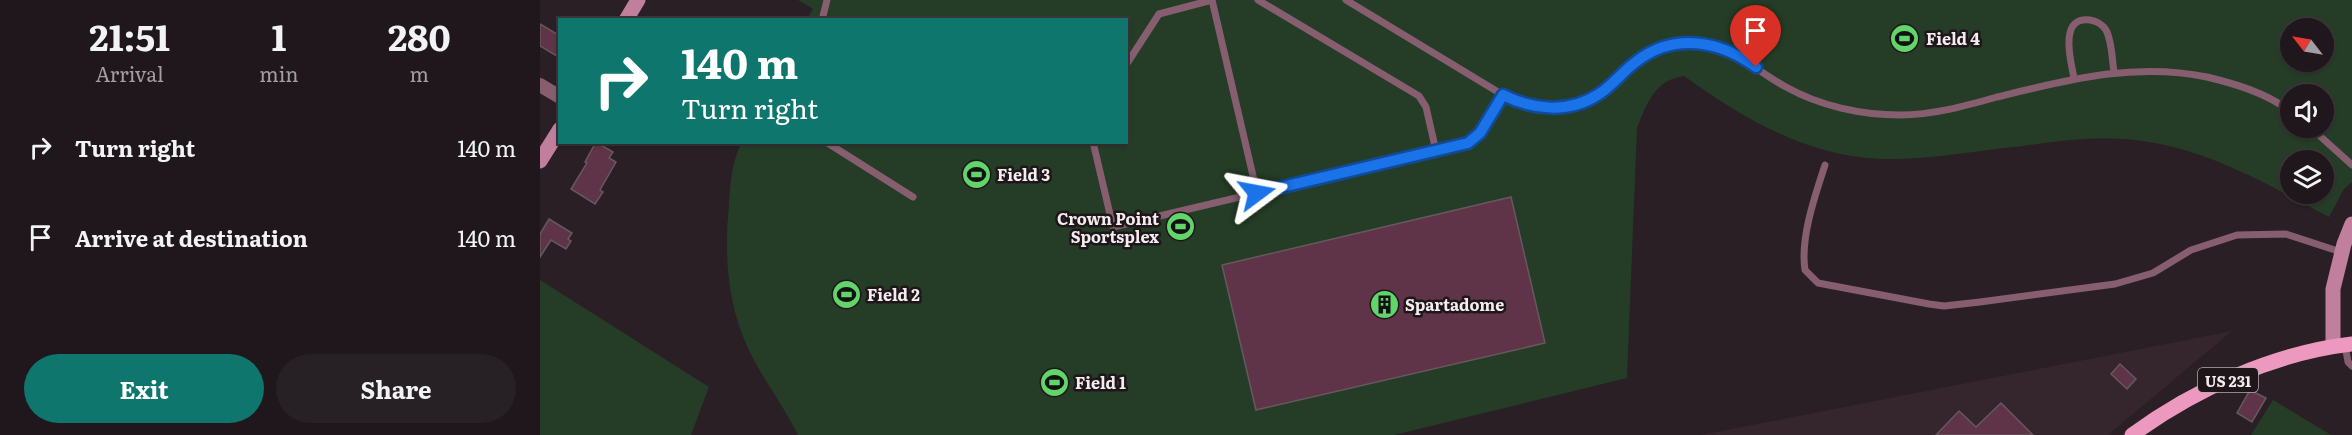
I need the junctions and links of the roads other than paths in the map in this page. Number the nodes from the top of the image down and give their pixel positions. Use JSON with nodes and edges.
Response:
{"nodes":[{"id":1,"x":638,"y":0,"type":"edge"},
{"id":2,"x":827,"y":0,"type":"edge"},
{"id":3,"x":1212,"y":0,"type":"edge"},
{"id":4,"x":1258,"y":0,"type":"edge"},
{"id":5,"x":1346,"y":0,"type":"edge"},
{"id":6,"x":627,"y":18,"type":"edge"},
{"id":7,"x":822,"y":18,"type":"edge"},
{"id":8,"x":1128,"y":62,"type":"edge"},
{"id":9,"x":2114,"y":72,"type":"junction"},
{"id":10,"x":2074,"y":78,"type":"junction"},
{"id":11,"x":540,"y":85,"type":"edge"},
{"id":12,"x":1503,"y":95,"type":"junction"},
{"id":13,"x":558,"y":96,"type":"edge"},
{"id":14,"x":2280,"y":105,"type":"edge"},
{"id":15,"x":558,"y":132,"type":"edge"},
{"id":16,"x":2322,"y":138,"type":"edge"},
{"id":17,"x":829,"y":144,"type":"edge"},
{"id":18,"x":1093,"y":144,"type":"edge"},
{"id":19,"x":1436,"y":151,"type":"junction"},
{"id":20,"x":540,"y":161,"type":"edge"},
{"id":21,"x":1825,"y":165,"type":"dead end"},
{"id":22,"x":2352,"y":165,"type":"edge"},
{"id":23,"x":1257,"y":193,"type":"junction"},
{"id":24,"x":913,"y":197,"type":"dead end"},
{"id":25,"x":2352,"y":224,"type":"edge"},
{"id":26,"x":2342,"y":252,"type":"junction"},
{"id":27,"x":2344,"y":345,"type":"edge"},
{"id":28,"x":2352,"y":366,"type":"edge"},
{"id":29,"x":2132,"y":435,"type":"edge"}],
"edges":[{"from":1,"to":6,"type":"street"},
{"from":2,"to":7,"type":"lane"},
{"from":3,"to":8,"type":"lane"},
{"from":3,"to":23,"type":"lane"},
{"from":4,"to":19,"type":"lane"},
{"from":5,"to":12,"type":"lane"},
{"from":9,"to":10,"type":"lane"},
{"from":9,"to":10,"type":"lane"},
{"from":9,"to":14,"type":"lane"},
{"from":10,"to":12,"type":"lane"},
{"from":11,"to":13,"type":"street"},
{"from":12,"to":19,"type":"lane"},
{"from":15,"to":20,"type":"street"},
{"from":16,"to":22,"type":"lane"},
{"from":17,"to":24,"type":"lane"},
{"from":18,"to":23,"type":"lane"},
{"from":19,"to":23,"type":"lane"},
{"from":21,"to":26,"type":"lane"},
{"from":25,"to":26,"type":"street"},
{"from":26,"to":27,"type":"street"},
{"from":27,"to":28,"type":"lane"},
{"from":27,"to":29,"type":"main road","number":"US 231"}]}
